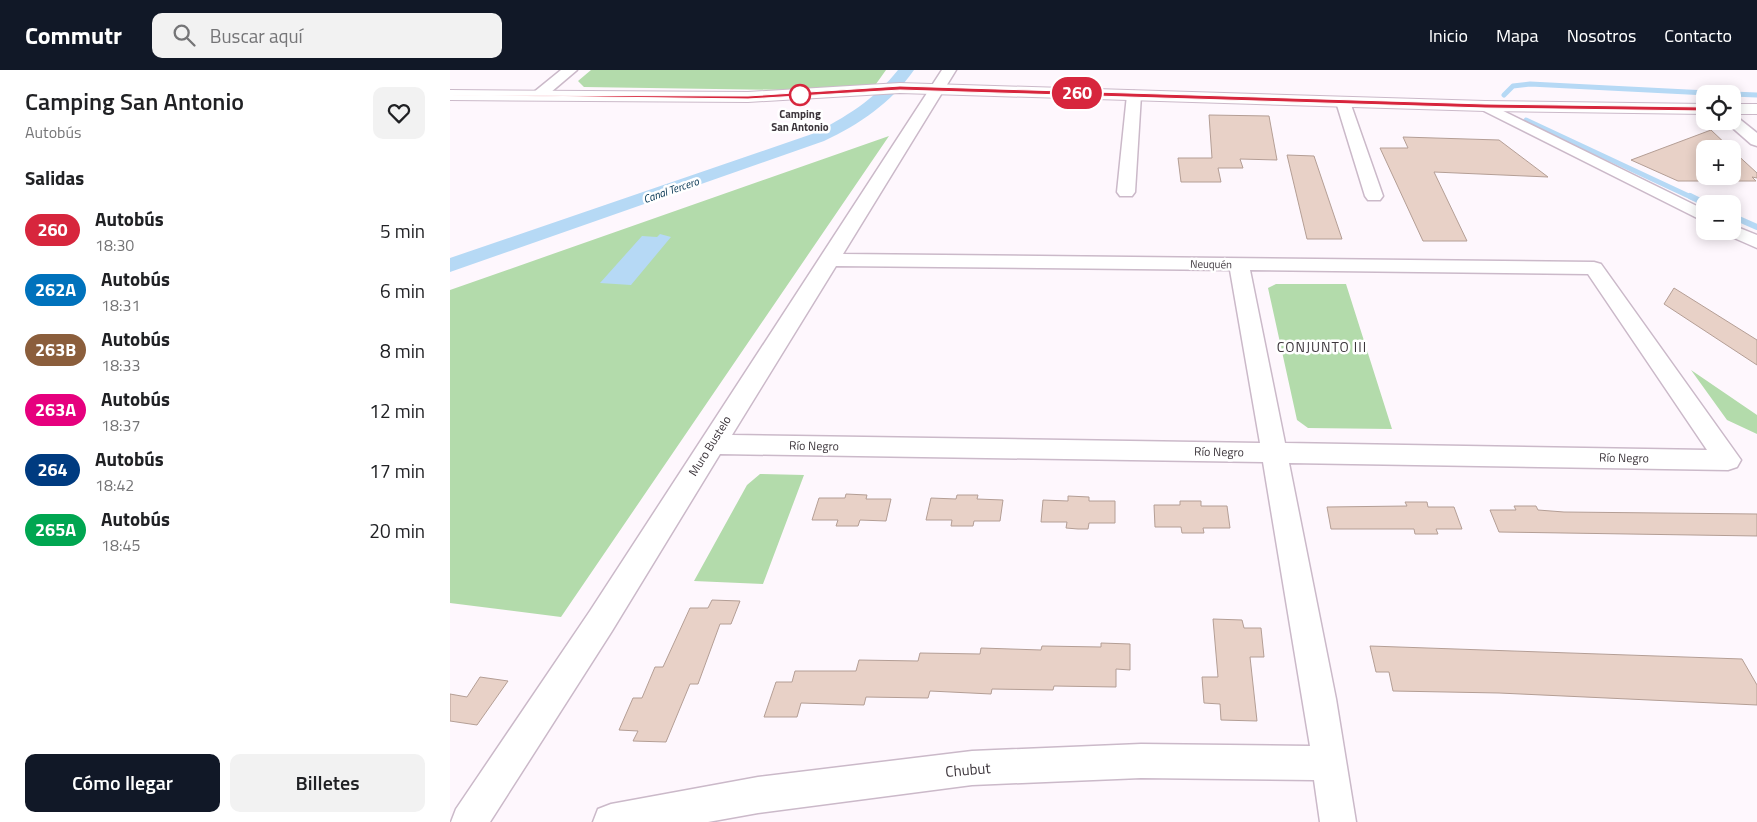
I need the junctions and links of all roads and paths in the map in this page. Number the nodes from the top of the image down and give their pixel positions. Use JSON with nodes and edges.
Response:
{"nodes":[{"id":1,"x":570,"y":70,"type":"edge"},
{"id":2,"x":943,"y":80,"type":"edge"},
{"id":3,"x":450,"y":95,"type":"edge"},
{"id":4,"x":539,"y":95,"type":"junction"},
{"id":5,"x":1134,"y":95,"type":"junction"},
{"id":6,"x":1343,"y":102,"type":"junction"},
{"id":7,"x":1485,"y":106,"type":"junction"},
{"id":8,"x":1696,"y":109,"type":"edge"},
{"id":9,"x":1741,"y":109,"type":"edge"},
{"id":10,"x":1757,"y":110,"type":"edge"},
{"id":11,"x":1741,"y":128,"type":"edge"},
{"id":12,"x":1757,"y":141,"type":"edge"},
{"id":13,"x":1126,"y":192,"type":"dead end"},
{"id":14,"x":1374,"y":196,"type":"dead end"},
{"id":15,"x":1696,"y":212,"type":"edge"},
{"id":16,"x":1741,"y":234,"type":"edge"},
{"id":17,"x":1757,"y":242,"type":"edge"},
{"id":18,"x":828,"y":260,"type":"junction"},
{"id":19,"x":1239,"y":264,"type":"junction"},
{"id":20,"x":711,"y":444,"type":"junction"},
{"id":21,"x":1274,"y":453,"type":"junction"},
{"id":22,"x":1728,"y":460,"type":"joint"},
{"id":23,"x":1330,"y":763,"type":"junction"},
{"id":24,"x":466,"y":821,"type":"edge"},
{"id":25,"x":611,"y":822,"type":"edge"},
{"id":26,"x":1338,"y":822,"type":"edge"}],
"edges":[{"from":1,"to":4,"type":"street"},
{"from":2,"to":4,"type":"main road"},
{"from":2,"to":5,"type":"main road"},
{"from":2,"to":18,"type":"street","name":"Muro Bustelo"},
{"from":3,"to":4,"type":"main road"},
{"from":5,"to":6,"type":"main road"},
{"from":5,"to":13,"type":"street"},
{"from":6,"to":7,"type":"main road"},
{"from":6,"to":14,"type":"street"},
{"from":7,"to":8,"type":"main road"},
{"from":7,"to":15,"type":"street"},
{"from":9,"to":10,"type":"main road"},
{"from":11,"to":12,"type":"street"},
{"from":16,"to":17,"type":"street"},
{"from":18,"to":19,"type":"street","name":"Neuquén"},
{"from":18,"to":20,"type":"street","name":"Muro Bustelo"},
{"from":19,"to":21,"type":"street"},
{"from":19,"to":22,"type":"street","name":"Neuquén"},
{"from":20,"to":21,"type":"street","name":"Río Negro"},
{"from":20,"to":24,"type":"street","name":"Muro Bustelo"},
{"from":21,"to":22,"type":"street","name":"Río Negro"},
{"from":21,"to":23,"type":"street"},
{"from":23,"to":25,"type":"street","name":"Chubut"},
{"from":23,"to":26,"type":"street"}]}
